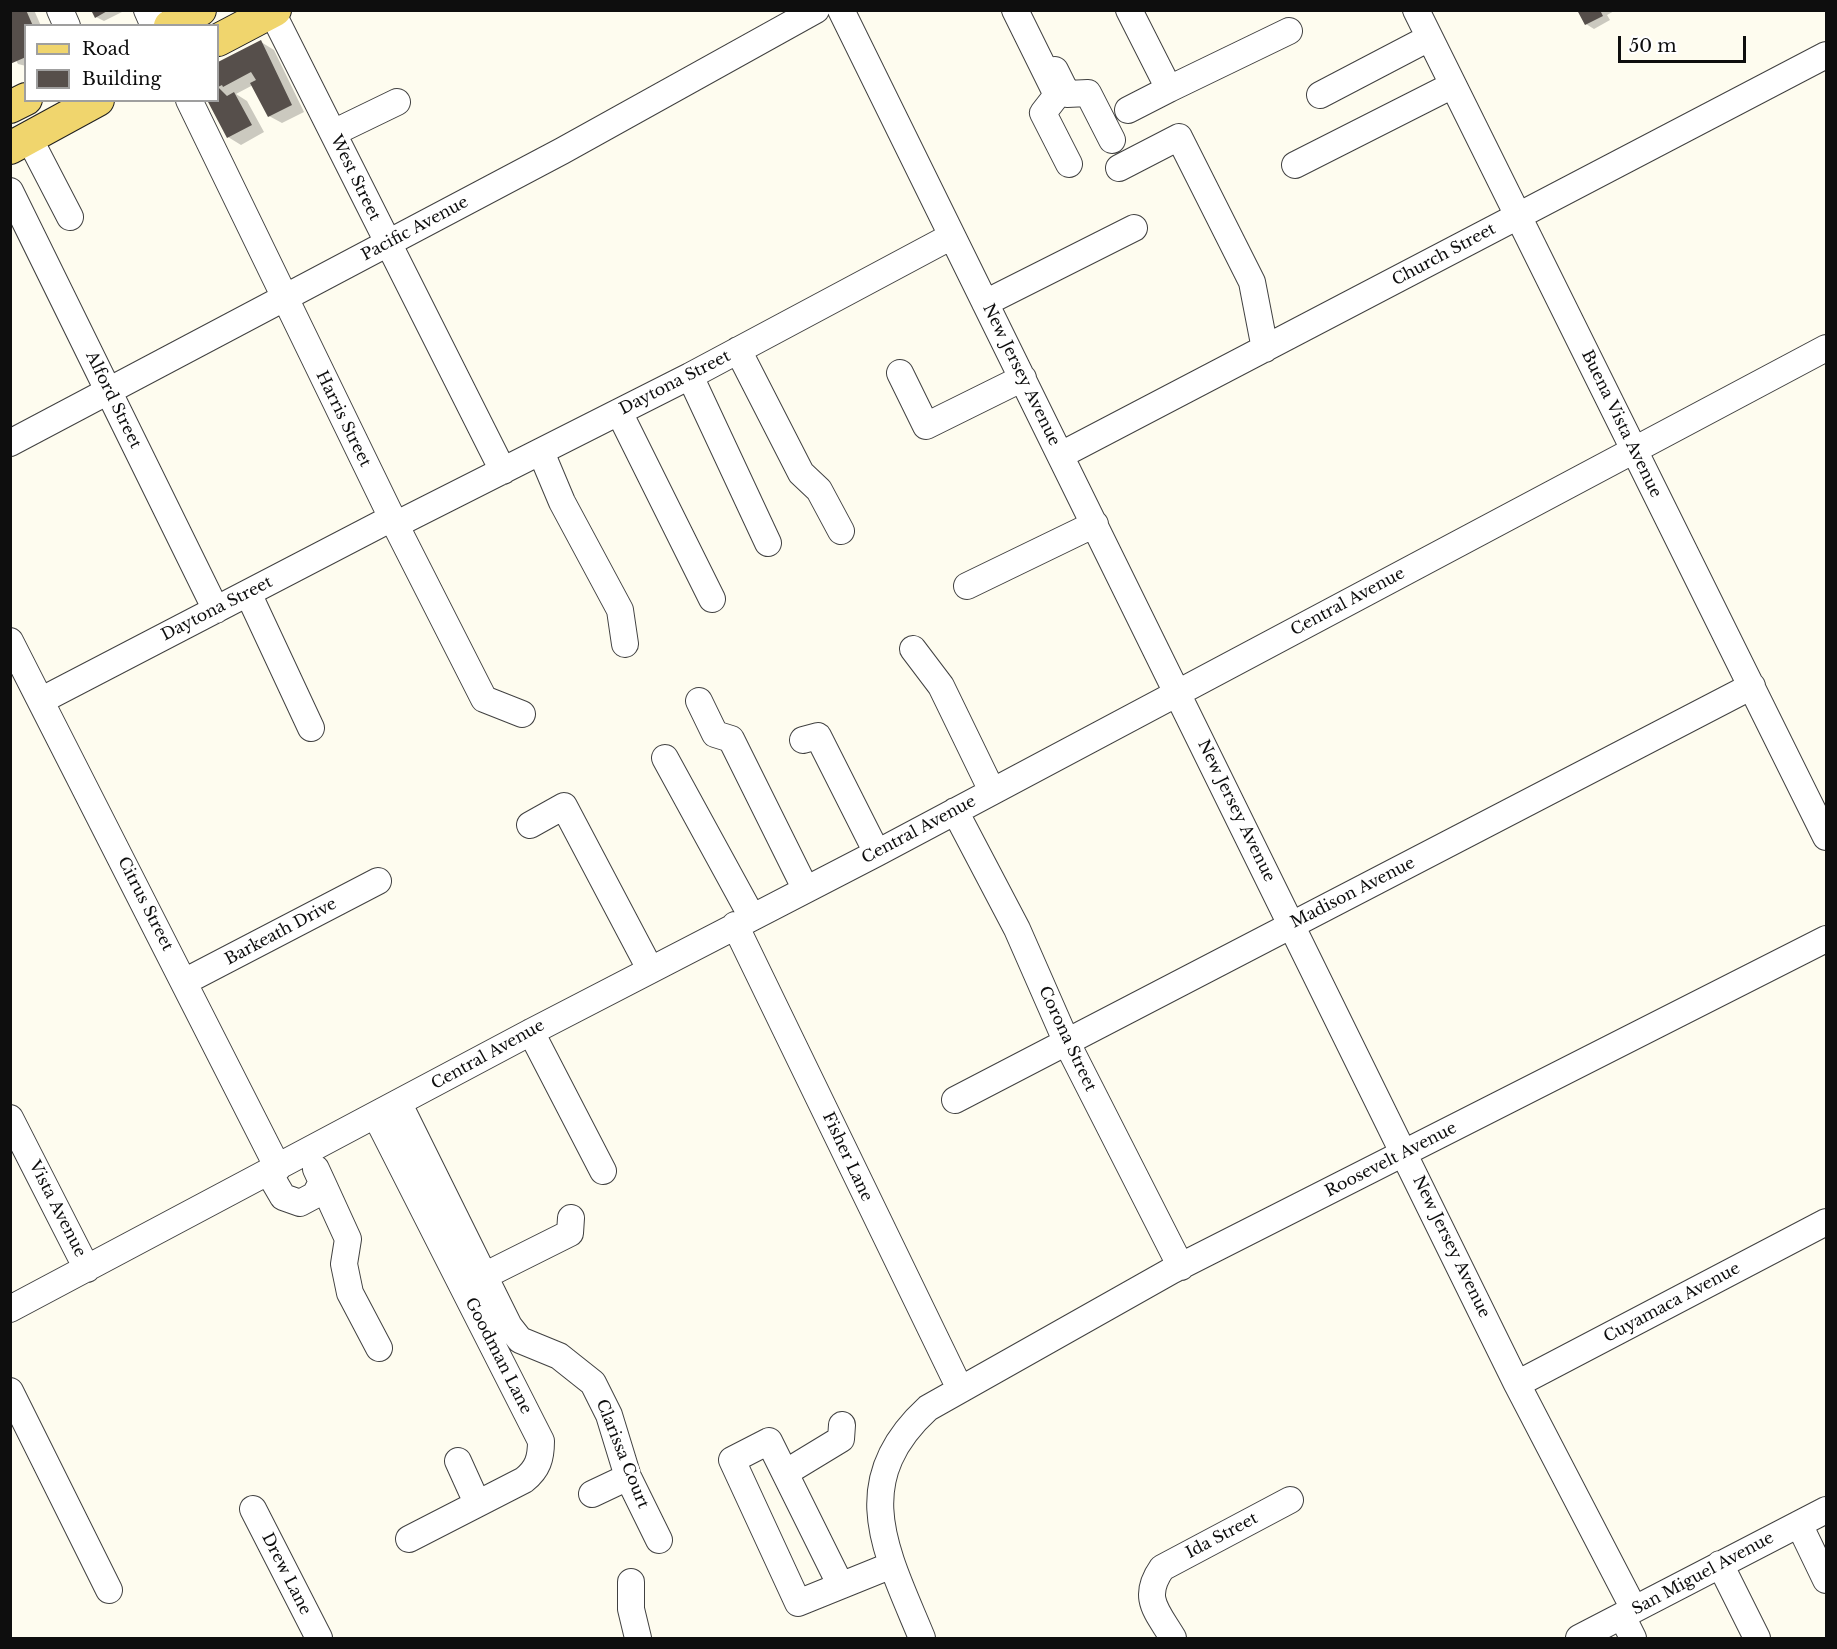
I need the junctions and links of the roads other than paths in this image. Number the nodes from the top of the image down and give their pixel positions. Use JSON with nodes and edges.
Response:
{"nodes":[{"id":1,"x":60,"y":10,"type":"edge"},
{"id":2,"x":147,"y":10,"type":"edge"},
{"id":3,"x":816,"y":10,"type":"edge"},
{"id":4,"x":841,"y":10,"type":"edge"},
{"id":5,"x":1015,"y":10,"type":"edge"},
{"id":6,"x":1027,"y":10,"type":"edge"},
{"id":7,"x":1129,"y":10,"type":"edge"},
{"id":8,"x":1416,"y":10,"type":"edge"},
{"id":9,"x":273,"y":11,"type":"edge"},
{"id":10,"x":66,"y":24,"type":"edge"},
{"id":11,"x":153,"y":24,"type":"edge"},
{"id":12,"x":1289,"y":31,"type":"dead end"},
{"id":13,"x":1430,"y":38,"type":"junction"},
{"id":14,"x":219,"y":39,"type":"edge"},
{"id":15,"x":1827,"y":55,"type":"edge"},
{"id":16,"x":1453,"y":85,"type":"junction"},
{"id":17,"x":1169,"y":89,"type":"junction"},
{"id":18,"x":1320,"y":95,"type":"dead end"},
{"id":19,"x":24,"y":100,"type":"edge"},
{"id":20,"x":94,"y":102,"type":"edge"},
{"id":21,"x":190,"y":102,"type":"edge"},
{"id":22,"x":397,"y":102,"type":"dead end"},
{"id":23,"x":10,"y":107,"type":"edge"},
{"id":24,"x":1128,"y":110,"type":"dead end"},
{"id":25,"x":333,"y":133,"type":"junction"},
{"id":26,"x":1112,"y":140,"type":"dead end"},
{"id":27,"x":20,"y":143,"type":"edge"},
{"id":28,"x":1069,"y":164,"type":"dead end"},
{"id":29,"x":1295,"y":165,"type":"dead end"},
{"id":30,"x":1119,"y":168,"type":"dead end"},
{"id":31,"x":49,"y":177,"type":"junction"},
{"id":32,"x":11,"y":193,"type":"edge"},
{"id":33,"x":1518,"y":216,"type":"junction"},
{"id":34,"x":70,"y":217,"type":"dead end"},
{"id":35,"x":1134,"y":228,"type":"dead end"},
{"id":36,"x":952,"y":236,"type":"junction"},
{"id":37,"x":388,"y":243,"type":"junction"},
{"id":38,"x":284,"y":298,"type":"junction"},
{"id":39,"x":986,"y":303,"type":"junction"},
{"id":40,"x":1265,"y":349,"type":"junction"},
{"id":41,"x":738,"y":350,"type":"junction"},
{"id":42,"x":1825,"y":354,"type":"edge"},
{"id":43,"x":900,"y":373,"type":"dead end"},
{"id":44,"x":690,"y":375,"type":"junction"},
{"id":45,"x":1023,"y":378,"type":"junction"},
{"id":46,"x":109,"y":391,"type":"junction"},
{"id":47,"x":619,"y":412,"type":"junction"},
{"id":48,"x":10,"y":443,"type":"edge"},
{"id":49,"x":1634,"y":450,"type":"junction"},
{"id":50,"x":540,"y":452,"type":"junction"},
{"id":51,"x":1061,"y":455,"type":"junction"},
{"id":52,"x":503,"y":471,"type":"junction"},
{"id":53,"x":394,"y":521,"type":"junction"},
{"id":54,"x":1095,"y":524,"type":"junction"},
{"id":55,"x":841,"y":531,"type":"dead end"},
{"id":56,"x":768,"y":543,"type":"dead end"},
{"id":57,"x":967,"y":586,"type":"dead end"},
{"id":58,"x":248,"y":593,"type":"junction"},
{"id":59,"x":712,"y":599,"type":"dead end"},
{"id":60,"x":216,"y":610,"type":"junction"},
{"id":61,"x":10,"y":641,"type":"edge"},
{"id":62,"x":625,"y":644,"type":"dead end"},
{"id":63,"x":913,"y":649,"type":"dead end"},
{"id":64,"x":1752,"y":686,"type":"junction"},
{"id":65,"x":1178,"y":693,"type":"junction"},
{"id":66,"x":42,"y":700,"type":"junction"},
{"id":67,"x":699,"y":701,"type":"dead end"},
{"id":68,"x":522,"y":714,"type":"dead end"},
{"id":69,"x":311,"y":728,"type":"dead end"},
{"id":70,"x":803,"y":740,"type":"dead end"},
{"id":71,"x":664,"y":758,"type":"dead end"},
{"id":72,"x":992,"y":791,"type":"junction"},
{"id":73,"x":955,"y":811,"type":"junction"},
{"id":74,"x":530,"y":825,"type":"dead end"},
{"id":75,"x":1827,"y":837,"type":"edge"},
{"id":76,"x":877,"y":854,"type":"junction"},
{"id":77,"x":378,"y":881,"type":"dead end"},
{"id":78,"x":805,"y":888,"type":"junction"},
{"id":79,"x":743,"y":921,"type":"junction"},
{"id":80,"x":1292,"y":925,"type":"junction"},
{"id":81,"x":1827,"y":939,"type":"edge"},
{"id":82,"x":650,"y":969,"type":"junction"},
{"id":83,"x":184,"y":982,"type":"junction"},
{"id":84,"x":531,"y":1032,"type":"junction"},
{"id":85,"x":1067,"y":1043,"type":"junction"},
{"id":86,"x":955,"y":1100,"type":"dead end"},
{"id":87,"x":399,"y":1104,"type":"junction"},
{"id":88,"x":376,"y":1116,"type":"junction"},
{"id":89,"x":10,"y":1118,"type":"edge"},
{"id":90,"x":309,"y":1152,"type":"junction"},
{"id":91,"x":1406,"y":1153,"type":"junction"},
{"id":92,"x":274,"y":1170,"type":"junction"},
{"id":93,"x":603,"y":1171,"type":"dead end"},
{"id":94,"x":322,"y":1182,"type":"junction"},
{"id":95,"x":571,"y":1218,"type":"dead end"},
{"id":96,"x":1827,"y":1222,"type":"edge"},
{"id":97,"x":1181,"y":1267,"type":"junction"},
{"id":98,"x":87,"y":1269,"type":"junction"},
{"id":99,"x":484,"y":1276,"type":"junction"},
{"id":100,"x":10,"y":1309,"type":"edge"},
{"id":101,"x":379,"y":1348,"type":"dead end"},
{"id":102,"x":1517,"y":1384,"type":"junction"},
{"id":103,"x":960,"y":1389,"type":"junction"},
{"id":104,"x":10,"y":1391,"type":"edge"},
{"id":105,"x":842,"y":1425,"type":"dead end"},
{"id":106,"x":458,"y":1461,"type":"dead end"},
{"id":107,"x":785,"y":1473,"type":"junction"},
{"id":108,"x":628,"y":1477,"type":"junction"},
{"id":109,"x":592,"y":1494,"type":"dead end"},
{"id":110,"x":1290,"y":1500,"type":"dead end"},
{"id":111,"x":477,"y":1503,"type":"junction"},
{"id":112,"x":253,"y":1509,"type":"dead end"},
{"id":113,"x":1827,"y":1510,"type":"edge"},
{"id":114,"x":1798,"y":1524,"type":"junction"},
{"id":115,"x":409,"y":1539,"type":"dead end"},
{"id":116,"x":658,"y":1540,"type":"dead end"},
{"id":117,"x":1720,"y":1564,"type":"junction"},
{"id":118,"x":892,"y":1565,"type":"junction"},
{"id":119,"x":1827,"y":1580,"type":"edge"},
{"id":120,"x":631,"y":1582,"type":"dead end"},
{"id":121,"x":840,"y":1584,"type":"junction"},
{"id":122,"x":109,"y":1590,"type":"dead end"},
{"id":123,"x":1630,"y":1621,"type":"edge"},
{"id":124,"x":319,"y":1638,"type":"edge"},
{"id":125,"x":638,"y":1638,"type":"edge"},
{"id":126,"x":922,"y":1638,"type":"edge"},
{"id":127,"x":1173,"y":1638,"type":"edge"},
{"id":128,"x":1579,"y":1638,"type":"edge"},
{"id":129,"x":1757,"y":1638,"type":"edge"}],
"edges":[{"from":1,"to":10,"type":"street"},
{"from":2,"to":11,"type":"street"},
{"from":3,"to":37,"type":"street","name":"Pacific Avenue"},
{"from":4,"to":36,"type":"street","name":"New Jersey Avenue"},
{"from":5,"to":28,"type":"street"},
{"from":6,"to":26,"type":"street"},
{"from":7,"to":17,"type":"street"},
{"from":8,"to":13,"type":"street","name":"Buena Vista Avenue"},
{"from":9,"to":14,"type":"main road"},
{"from":9,"to":25,"type":"street","name":"West Street"},
{"from":12,"to":17,"type":"street"},
{"from":13,"to":16,"type":"street","name":"Buena Vista Avenue"},
{"from":13,"to":18,"type":"street"},
{"from":15,"to":33,"type":"street","name":"Church Street"},
{"from":16,"to":29,"type":"street"},
{"from":16,"to":33,"type":"street","name":"Buena Vista Avenue"},
{"from":17,"to":24,"type":"street"},
{"from":19,"to":23,"type":"main road"},
{"from":20,"to":27,"type":"main road"},
{"from":21,"to":38,"type":"street","name":"Harris Street"},
{"from":22,"to":25,"type":"street"},
{"from":25,"to":37,"type":"street","name":"West Street"},
{"from":27,"to":31,"type":"street"},
{"from":30,"to":40,"type":"street"},
{"from":31,"to":32,"type":"street"},
{"from":31,"to":34,"type":"street"},
{"from":32,"to":46,"type":"street","name":"Alford Street"},
{"from":33,"to":40,"type":"street","name":"Church Street"},
{"from":33,"to":49,"type":"street","name":"Buena Vista Avenue"},
{"from":35,"to":39,"type":"street"},
{"from":36,"to":39,"type":"street","name":"New Jersey Avenue"},
{"from":36,"to":41,"type":"street","name":"Daytona Street"},
{"from":37,"to":38,"type":"street","name":"Pacific Avenue"},
{"from":37,"to":52,"type":"street","name":"West Street"},
{"from":38,"to":46,"type":"street","name":"Pacific Avenue"},
{"from":38,"to":53,"type":"street","name":"Harris Street"},
{"from":39,"to":45,"type":"street","name":"New Jersey Avenue"},
{"from":40,"to":51,"type":"street","name":"Church Street"},
{"from":41,"to":44,"type":"street","name":"Daytona Street"},
{"from":41,"to":55,"type":"street"},
{"from":42,"to":49,"type":"street","name":"Central Avenue"},
{"from":43,"to":45,"type":"street"},
{"from":44,"to":47,"type":"street","name":"Daytona Street"},
{"from":44,"to":56,"type":"street"},
{"from":45,"to":51,"type":"street","name":"New Jersey Avenue"},
{"from":46,"to":48,"type":"street","name":"Pacific Avenue"},
{"from":46,"to":60,"type":"street","name":"Alford Street"},
{"from":47,"to":50,"type":"street","name":"Daytona Street"},
{"from":47,"to":59,"type":"street"},
{"from":49,"to":64,"type":"street","name":"Buena Vista Avenue"},
{"from":49,"to":65,"type":"street","name":"Central Avenue"},
{"from":50,"to":52,"type":"street","name":"Daytona Street"},
{"from":50,"to":62,"type":"street"},
{"from":51,"to":54,"type":"street","name":"New Jersey Avenue"},
{"from":52,"to":53,"type":"street","name":"Daytona Street"},
{"from":53,"to":58,"type":"street","name":"Daytona Street"},
{"from":53,"to":68,"type":"street","name":"Harris Street"},
{"from":54,"to":57,"type":"street"},
{"from":54,"to":65,"type":"street","name":"New Jersey Avenue"},
{"from":58,"to":60,"type":"street","name":"Daytona Street"},
{"from":58,"to":69,"type":"street"},
{"from":60,"to":66,"type":"street","name":"Daytona Street"},
{"from":61,"to":66,"type":"street","name":"Citrus Street"},
{"from":63,"to":72,"type":"street"},
{"from":64,"to":75,"type":"street","name":"Buena Vista Avenue"},
{"from":64,"to":80,"type":"street","name":"Madison Avenue"},
{"from":65,"to":72,"type":"street","name":"Central Avenue"},
{"from":65,"to":80,"type":"street","name":"New Jersey Avenue"},
{"from":66,"to":83,"type":"street","name":"Citrus Street"},
{"from":67,"to":78,"type":"street"},
{"from":70,"to":76,"type":"street"},
{"from":71,"to":79,"type":"street","name":"Fisher Lane"},
{"from":72,"to":73,"type":"street","name":"Central Avenue"},
{"from":73,"to":76,"type":"street","name":"Central Avenue"},
{"from":73,"to":85,"type":"street","name":"Corona Street"},
{"from":74,"to":82,"type":"street"},
{"from":76,"to":78,"type":"street","name":"Central Avenue"},
{"from":77,"to":83,"type":"street","name":"Barkeath Drive"},
{"from":78,"to":79,"type":"street","name":"Central Avenue"},
{"from":79,"to":82,"type":"street","name":"Central Avenue"},
{"from":79,"to":103,"type":"street","name":"Fisher Lane"},
{"from":80,"to":85,"type":"street","name":"Madison Avenue"},
{"from":80,"to":91,"type":"street","name":"New Jersey Avenue"},
{"from":81,"to":91,"type":"street","name":"Roosevelt Avenue"},
{"from":82,"to":84,"type":"street","name":"Central Avenue"},
{"from":83,"to":92,"type":"street","name":"Citrus Street"},
{"from":84,"to":87,"type":"street","name":"Central Avenue"},
{"from":84,"to":93,"type":"street"},
{"from":85,"to":86,"type":"street","name":"Madison Avenue"},
{"from":85,"to":97,"type":"street","name":"Corona Street"},
{"from":87,"to":88,"type":"street","name":"Central Avenue"},
{"from":87,"to":99,"type":"street","name":"Clarissa Court"},
{"from":88,"to":90,"type":"street","name":"Central Avenue"},
{"from":88,"to":111,"type":"street","name":"Goodman Lane"},
{"from":89,"to":98,"type":"street","name":"Vista Avenue"},
{"from":90,"to":92,"type":"street","name":"Central Avenue"},
{"from":90,"to":94,"type":"street"},
{"from":91,"to":97,"type":"street","name":"Roosevelt Avenue"},
{"from":91,"to":102,"type":"street","name":"New Jersey Avenue"},
{"from":92,"to":94,"type":"street"},
{"from":92,"to":98,"type":"street","name":"Central Avenue"},
{"from":94,"to":101,"type":"street"},
{"from":95,"to":99,"type":"street"},
{"from":96,"to":102,"type":"street","name":"Cuyamaca Avenue"},
{"from":97,"to":103,"type":"street","name":"Roosevelt Avenue"},
{"from":98,"to":100,"type":"street","name":"Central Avenue"},
{"from":99,"to":108,"type":"street","name":"Clarissa Court"},
{"from":102,"to":123,"type":"street","name":"New Jersey Avenue"},
{"from":103,"to":118,"type":"street","name":"Roosevelt Avenue"},
{"from":104,"to":122,"type":"street"},
{"from":105,"to":107,"type":"street"},
{"from":106,"to":111,"type":"street"},
{"from":107,"to":121,"type":"street"},
{"from":107,"to":121,"type":"street"},
{"from":108,"to":109,"type":"street"},
{"from":108,"to":116,"type":"street","name":"Clarissa Court"},
{"from":110,"to":127,"type":"street","name":"Ida Street"},
{"from":111,"to":115,"type":"street","name":"Goodman Lane"},
{"from":112,"to":124,"type":"street","name":"Drew Lane"},
{"from":113,"to":114,"type":"street","name":"San Miguel Avenue"},
{"from":114,"to":117,"type":"street","name":"San Miguel Avenue"},
{"from":114,"to":119,"type":"street"},
{"from":117,"to":123,"type":"street","name":"San Miguel Avenue"},
{"from":117,"to":129,"type":"street"},
{"from":118,"to":121,"type":"street"},
{"from":118,"to":126,"type":"street","name":"Roosevelt Avenue"},
{"from":120,"to":125,"type":"street"},
{"from":123,"to":128,"type":"street","name":"San Miguel Avenue"}]}
